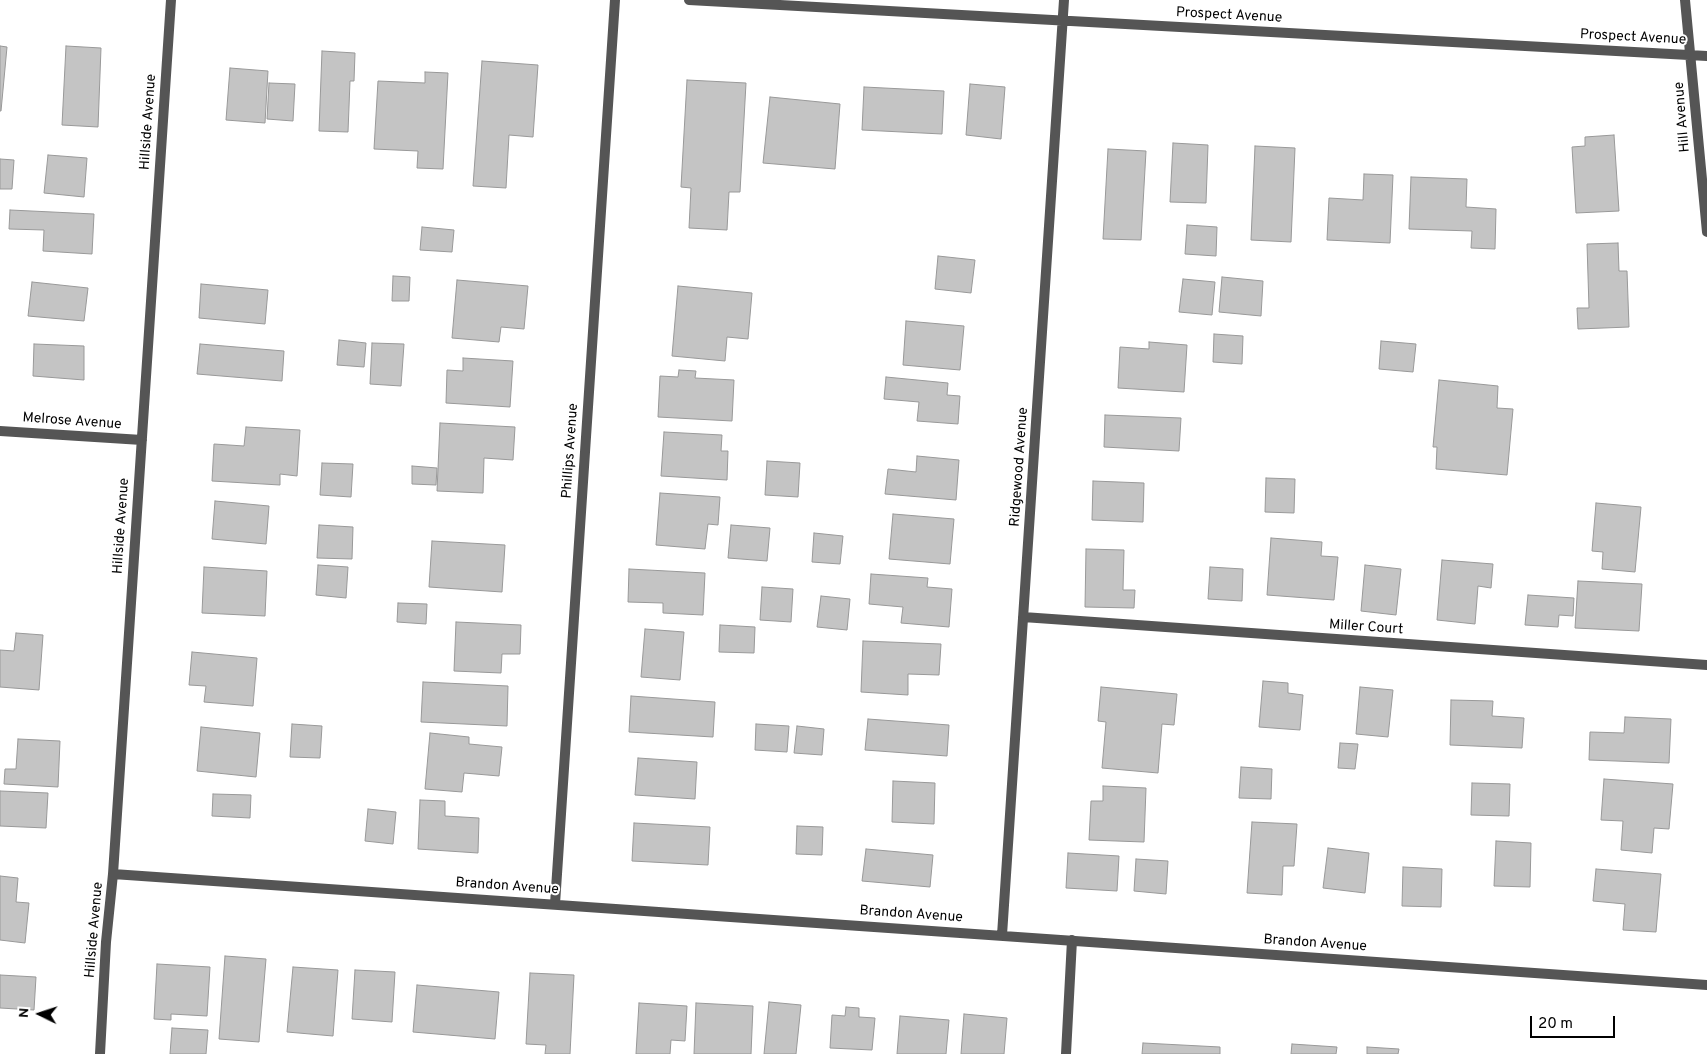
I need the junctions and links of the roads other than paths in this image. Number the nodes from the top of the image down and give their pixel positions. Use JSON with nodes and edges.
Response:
{"nodes":[{"id":1,"x":171,"y":0,"type":"edge"},
{"id":2,"x":615,"y":0,"type":"edge"},
{"id":3,"x":689,"y":0,"type":"edge"},
{"id":4,"x":1064,"y":0,"type":"edge"},
{"id":5,"x":1685,"y":0,"type":"edge"},
{"id":6,"x":1063,"y":20,"type":"junction"},
{"id":7,"x":1690,"y":55,"type":"junction"},
{"id":8,"x":1707,"y":56,"type":"edge"},
{"id":9,"x":1707,"y":232,"type":"edge"},
{"id":10,"x":0,"y":431,"type":"edge"},
{"id":11,"x":142,"y":440,"type":"junction"},
{"id":12,"x":1023,"y":617,"type":"junction"},
{"id":13,"x":1707,"y":665,"type":"edge"},
{"id":14,"x":113,"y":874,"type":"junction"},
{"id":15,"x":555,"y":904,"type":"junction"},
{"id":16,"x":1002,"y":936,"type":"junction"},
{"id":17,"x":1072,"y":940,"type":"junction"},
{"id":18,"x":1707,"y":985,"type":"edge"},
{"id":19,"x":100,"y":1054,"type":"edge"},
{"id":20,"x":1066,"y":1054,"type":"edge"}],
"edges":[{"from":1,"to":11,"type":"street","name":"Hillside Avenue"},
{"from":2,"to":15,"type":"street","name":"Phillips Avenue"},
{"from":3,"to":6,"type":"street","name":"Prospect Avenue"},
{"from":4,"to":6,"type":"street","name":"Ridgewood Avenue"},
{"from":5,"to":7,"type":"street","name":"Hill Avenue"},
{"from":6,"to":7,"type":"street","name":"Prospect Avenue"},
{"from":6,"to":12,"type":"street","name":"Ridgewood Avenue"},
{"from":7,"to":8,"type":"street","name":"Prospect Avenue"},
{"from":7,"to":9,"type":"street","name":"Hill Avenue"},
{"from":10,"to":11,"type":"street","name":"Melrose Avenue"},
{"from":11,"to":14,"type":"street","name":"Hillside Avenue"},
{"from":12,"to":13,"type":"street","name":"Miller Court"},
{"from":12,"to":16,"type":"street","name":"Ridgewood Avenue"},
{"from":14,"to":15,"type":"street","name":"Brandon Avenue"},
{"from":14,"to":19,"type":"street","name":"Hillside Avenue"},
{"from":15,"to":16,"type":"street","name":"Brandon Avenue"},
{"from":16,"to":17,"type":"street","name":"Brandon Avenue"},
{"from":17,"to":18,"type":"street","name":"Brandon Avenue"},
{"from":17,"to":20,"type":"street"}]}
